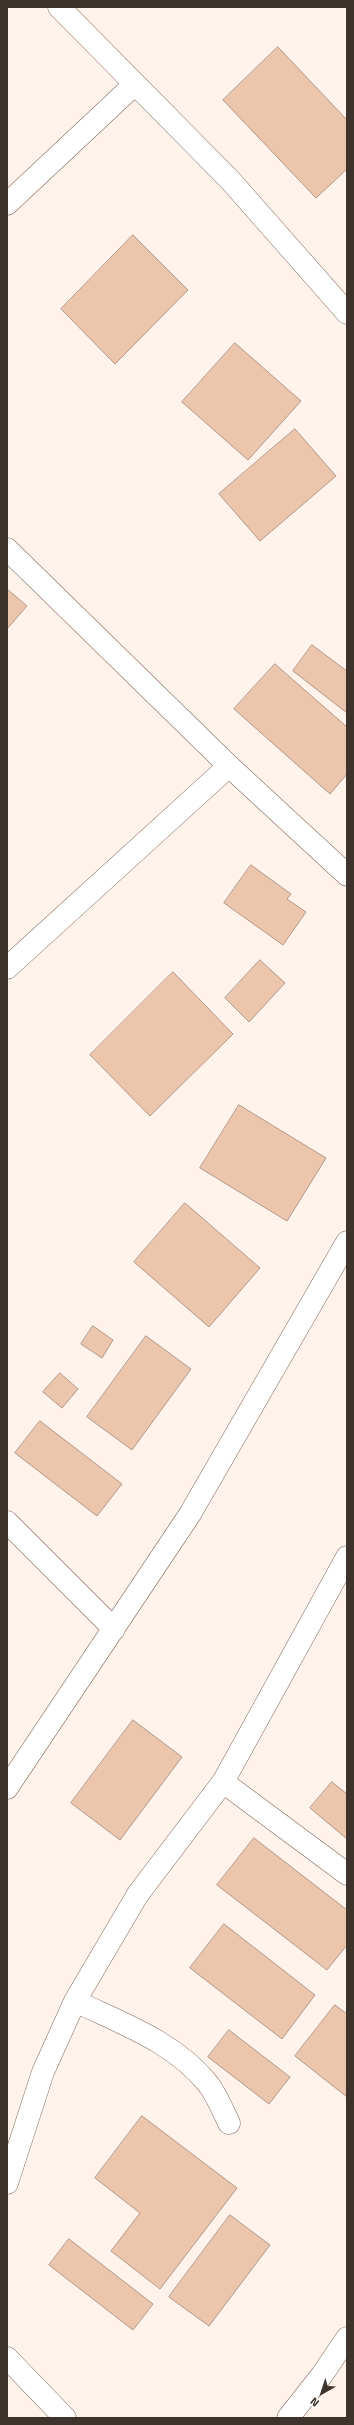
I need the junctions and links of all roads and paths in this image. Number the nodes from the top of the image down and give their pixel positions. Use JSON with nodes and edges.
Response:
{"nodes":[{"id":1,"x":59,"y":7,"type":"edge"},
{"id":2,"x":134,"y":85,"type":"junction"},
{"id":3,"x":7,"y":204,"type":"edge"},
{"id":4,"x":347,"y":313,"type":"edge"},
{"id":5,"x":7,"y":549,"type":"edge"},
{"id":6,"x":229,"y":766,"type":"junction"},
{"id":7,"x":347,"y":875,"type":"edge"},
{"id":8,"x":7,"y":968,"type":"edge"},
{"id":9,"x":347,"y":1242,"type":"edge"},
{"id":10,"x":7,"y":1522,"type":"edge"},
{"id":11,"x":347,"y":1557,"type":"edge"},
{"id":12,"x":114,"y":1629,"type":"junction"},
{"id":13,"x":223,"y":1782,"type":"junction"},
{"id":14,"x":7,"y":1788,"type":"edge"},
{"id":15,"x":347,"y":1874,"type":"edge"},
{"id":16,"x":75,"y":2001,"type":"junction"},
{"id":17,"x":229,"y":2123,"type":"dead end"},
{"id":18,"x":7,"y":2183,"type":"edge"},
{"id":19,"x":347,"y":2338,"type":"edge"},
{"id":20,"x":7,"y":2358,"type":"edge"},
{"id":21,"x":65,"y":2418,"type":"edge"},
{"id":22,"x":288,"y":2418,"type":"edge"}],
"edges":[{"from":1,"to":2,"type":"street"},
{"from":2,"to":3,"type":"street"},
{"from":2,"to":4,"type":"street"},
{"from":5,"to":6,"type":"street"},
{"from":6,"to":7,"type":"street"},
{"from":6,"to":8,"type":"street"},
{"from":9,"to":12,"type":"street"},
{"from":10,"to":12,"type":"street"},
{"from":11,"to":13,"type":"street"},
{"from":12,"to":14,"type":"street"},
{"from":13,"to":15,"type":"street"},
{"from":13,"to":16,"type":"street"},
{"from":16,"to":17,"type":"street"},
{"from":16,"to":18,"type":"street"},
{"from":19,"to":22,"type":"street"},
{"from":20,"to":21,"type":"street"}]}
